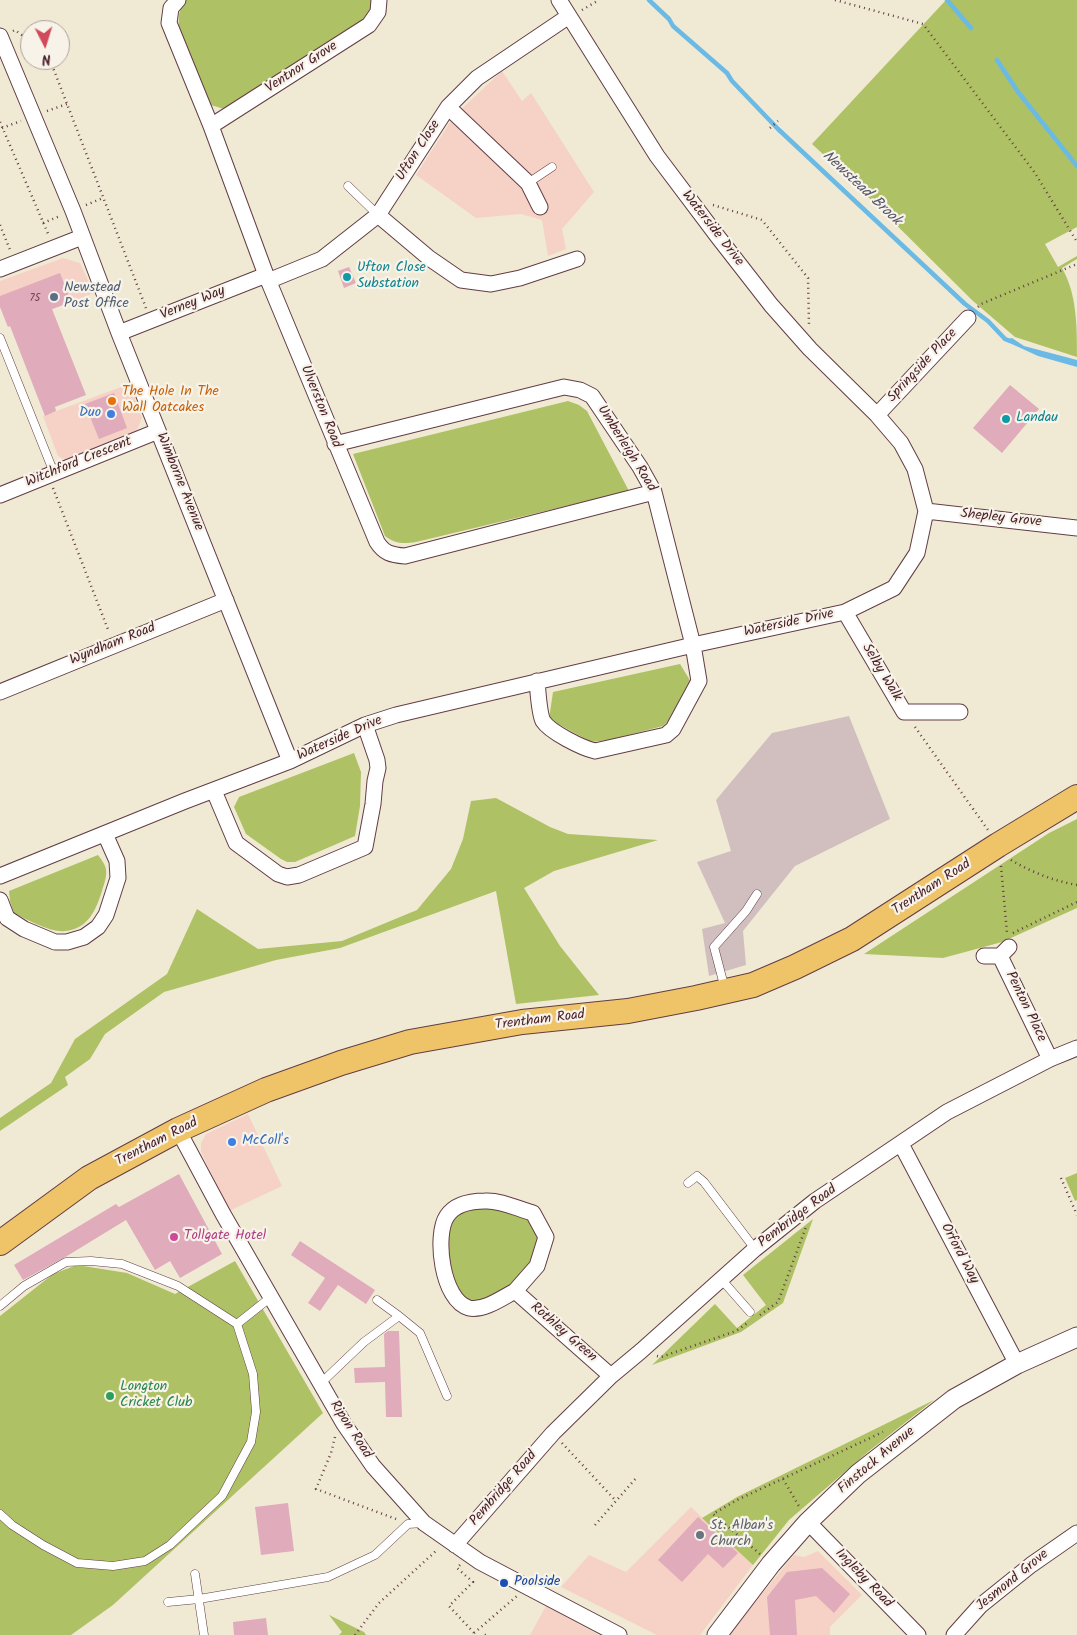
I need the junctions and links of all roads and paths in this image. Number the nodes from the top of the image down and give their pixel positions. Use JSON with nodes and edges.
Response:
{"nodes":[{"id":1,"x":178,"y":0,"type":"edge"},
{"id":2,"x":379,"y":0,"type":"edge"},
{"id":3,"x":559,"y":0,"type":"edge"},
{"id":4,"x":598,"y":0,"type":"edge"},
{"id":5,"x":835,"y":0,"type":"edge"},
{"id":6,"x":569,"y":16,"type":"junction"},
{"id":7,"x":0,"y":36,"type":"edge"},
{"id":8,"x":7,"y":69,"type":"edge"},
{"id":9,"x":54,"y":70,"type":"edge"},
{"id":10,"x":448,"y":107,"type":"junction"},
{"id":11,"x":0,"y":122,"type":"edge"},
{"id":12,"x":778,"y":122,"type":"dead end"},
{"id":13,"x":211,"y":126,"type":"junction"},
{"id":14,"x":770,"y":128,"type":"dead end"},
{"id":15,"x":552,"y":167,"type":"dead end"},
{"id":16,"x":528,"y":183,"type":"junction"},
{"id":17,"x":348,"y":186,"type":"dead end"},
{"id":18,"x":688,"y":197,"type":"junction"},
{"id":19,"x":540,"y":208,"type":"dead end"},
{"id":20,"x":72,"y":211,"type":"junction"},
{"id":21,"x":378,"y":215,"type":"junction"},
{"id":22,"x":43,"y":223,"type":"junction"},
{"id":23,"x":0,"y":225,"type":"edge"},
{"id":24,"x":82,"y":237,"type":"junction"},
{"id":25,"x":1077,"y":242,"type":"edge"},
{"id":26,"x":54,"y":249,"type":"junction"},
{"id":27,"x":577,"y":259,"type":"dead end"},
{"id":28,"x":15,"y":264,"type":"junction"},
{"id":29,"x":1077,"y":264,"type":"edge"},
{"id":30,"x":0,"y":269,"type":"edge"},
{"id":31,"x":267,"y":278,"type":"junction"},
{"id":32,"x":979,"y":306,"type":"dead end"},
{"id":33,"x":968,"y":318,"type":"dead end"},
{"id":34,"x":152,"y":321,"type":"junction"},
{"id":35,"x":120,"y":333,"type":"junction"},
{"id":36,"x":0,"y":338,"type":"edge"},
{"id":37,"x":810,"y":349,"type":"junction"},
{"id":38,"x":878,"y":415,"type":"junction"},
{"id":39,"x":158,"y":431,"type":"junction"},
{"id":40,"x":336,"y":444,"type":"junction"},
{"id":41,"x":50,"y":475,"type":"junction"},
{"id":42,"x":654,"y":492,"type":"junction"},
{"id":43,"x":0,"y":494,"type":"edge"},
{"id":44,"x":926,"y":511,"type":"junction"},
{"id":45,"x":1077,"y":528,"type":"edge"},
{"id":46,"x":226,"y":600,"type":"junction"},
{"id":47,"x":845,"y":612,"type":"junction"},
{"id":48,"x":114,"y":645,"type":"junction"},
{"id":49,"x":693,"y":645,"type":"junction"},
{"id":50,"x":537,"y":681,"type":"junction"},
{"id":51,"x":0,"y":692,"type":"edge"},
{"id":52,"x":904,"y":712,"type":"junction"},
{"id":53,"x":960,"y":712,"type":"dead end"},
{"id":54,"x":365,"y":725,"type":"junction"},
{"id":55,"x":290,"y":761,"type":"junction"},
{"id":56,"x":214,"y":791,"type":"junction"},
{"id":57,"x":1077,"y":797,"type":"edge"},
{"id":58,"x":105,"y":834,"type":"junction"},
{"id":59,"x":1003,"y":851,"type":"junction"},
{"id":60,"x":0,"y":876,"type":"edge"},
{"id":61,"x":1077,"y":885,"type":"edge"},
{"id":62,"x":757,"y":894,"type":"dead end"},
{"id":63,"x":0,"y":900,"type":"edge"},
{"id":64,"x":1077,"y":902,"type":"edge"},
{"id":65,"x":1006,"y":946,"type":"junction"},
{"id":66,"x":984,"y":956,"type":"dead end"},
{"id":67,"x":726,"y":991,"type":"junction"},
{"id":68,"x":1077,"y":1048,"type":"edge"},
{"id":69,"x":1050,"y":1059,"type":"junction"},
{"id":70,"x":178,"y":1130,"type":"junction"},
{"id":71,"x":900,"y":1144,"type":"junction"},
{"id":72,"x":1061,"y":1178,"type":"dead end"},
{"id":73,"x":688,"y":1183,"type":"dead end"},
{"id":74,"x":1077,"y":1214,"type":"edge"},
{"id":75,"x":0,"y":1243,"type":"edge"},
{"id":76,"x":755,"y":1249,"type":"junction"},
{"id":77,"x":721,"y":1279,"type":"junction"},
{"id":78,"x":515,"y":1290,"type":"junction"},
{"id":79,"x":271,"y":1297,"type":"junction"},
{"id":80,"x":378,"y":1300,"type":"dead end"},
{"id":81,"x":0,"y":1306,"type":"edge"},
{"id":82,"x":750,"y":1312,"type":"dead end"},
{"id":83,"x":399,"y":1316,"type":"junction"},
{"id":84,"x":237,"y":1324,"type":"junction"},
{"id":85,"x":1077,"y":1337,"type":"edge"},
{"id":86,"x":1017,"y":1364,"type":"junction"},
{"id":87,"x":611,"y":1376,"type":"junction"},
{"id":88,"x":321,"y":1383,"type":"junction"},
{"id":89,"x":447,"y":1396,"type":"dead end"},
{"id":90,"x":344,"y":1424,"type":"junction"},
{"id":91,"x":891,"y":1428,"type":"dead end"},
{"id":92,"x":553,"y":1433,"type":"junction"},
{"id":93,"x":637,"y":1478,"type":"dead end"},
{"id":94,"x":782,"y":1479,"type":"junction"},
{"id":95,"x":616,"y":1501,"type":"junction"},
{"id":96,"x":0,"y":1514,"type":"edge"},
{"id":97,"x":808,"y":1522,"type":"junction"},
{"id":98,"x":424,"y":1523,"type":"junction"},
{"id":99,"x":408,"y":1524,"type":"junction"},
{"id":100,"x":595,"y":1525,"type":"dead end"},
{"id":101,"x":1077,"y":1533,"type":"edge"},
{"id":102,"x":452,"y":1542,"type":"junction"},
{"id":103,"x":471,"y":1556,"type":"junction"},
{"id":104,"x":771,"y":1564,"type":"junction"},
{"id":105,"x":195,"y":1574,"type":"dead end"},
{"id":106,"x":528,"y":1587,"type":"junction"},
{"id":107,"x":199,"y":1599,"type":"junction"},
{"id":108,"x":168,"y":1602,"type":"dead end"},
{"id":109,"x":722,"y":1633,"type":"edge"},
{"id":110,"x":475,"y":1634,"type":"edge"},
{"id":111,"x":204,"y":1635,"type":"edge"},
{"id":112,"x":355,"y":1635,"type":"edge"},
{"id":113,"x":619,"y":1635,"type":"edge"},
{"id":114,"x":918,"y":1635,"type":"edge"},
{"id":115,"x":954,"y":1635,"type":"edge"}],
"edges":[{"from":1,"to":13,"type":"street","name":"Ulverston Road"},
{"from":2,"to":13,"type":"street","name":"Ventnor Grove"},
{"from":3,"to":6,"type":"street","name":"Waterside Drive"},
{"from":4,"to":6,"type":"path"},
{"from":5,"to":25,"type":"path"},
{"from":6,"to":10,"type":"street","name":"Ufton Close"},
{"from":6,"to":18,"type":"street","name":"Waterside Drive"},
{"from":7,"to":8,"type":"street","name":"Wimborne Avenue"},
{"from":8,"to":20,"type":"street","name":"Wimborne Avenue"},
{"from":9,"to":34,"type":"path"},
{"from":10,"to":16,"type":"street"},
{"from":10,"to":21,"type":"street","name":"Ufton Close"},
{"from":11,"to":22,"type":"path"},
{"from":12,"to":14,"type":"path"},
{"from":13,"to":31,"type":"street","name":"Ulverston Road"},
{"from":15,"to":16,"type":"lane"},
{"from":16,"to":19,"type":"street"},
{"from":17,"to":21,"type":"lane"},
{"from":18,"to":37,"type":"street","name":"Waterside Drive"},
{"from":18,"to":37,"type":"path"},
{"from":20,"to":22,"type":"path"},
{"from":20,"to":24,"type":"street","name":"Wimborne Avenue"},
{"from":21,"to":27,"type":"street"},
{"from":21,"to":31,"type":"street","name":"Ufton Close"},
{"from":22,"to":26,"type":"path"},
{"from":23,"to":28,"type":"path"},
{"from":24,"to":26,"type":"street"},
{"from":24,"to":35,"type":"street","name":"Wimborne Avenue"},
{"from":26,"to":28,"type":"street"},
{"from":28,"to":30,"type":"street"},
{"from":29,"to":32,"type":"path"},
{"from":31,"to":34,"type":"street","name":"Verney Way"},
{"from":31,"to":40,"type":"street","name":"Ulverston Road"},
{"from":33,"to":38,"type":"street","name":"Springside Place"},
{"from":34,"to":35,"type":"street","name":"Verney Way"},
{"from":35,"to":39,"type":"street","name":"Wimborne Avenue"},
{"from":36,"to":41,"type":"lane"},
{"from":37,"to":38,"type":"street","name":"Waterside Drive"},
{"from":38,"to":44,"type":"street","name":"Waterside Drive"},
{"from":39,"to":41,"type":"street","name":"Witchford Crescent"},
{"from":39,"to":46,"type":"street","name":"Wimborne Avenue"},
{"from":40,"to":42,"type":"street","name":"Umberleigh Road"},
{"from":40,"to":42,"type":"street","name":"Ulverston Road"},
{"from":41,"to":43,"type":"street","name":"Witchford Crescent"},
{"from":41,"to":48,"type":"path"},
{"from":42,"to":49,"type":"street","name":"Umberleigh Road"},
{"from":44,"to":45,"type":"street","name":"Shepley Grove"},
{"from":44,"to":47,"type":"street","name":"Waterside Drive"},
{"from":46,"to":48,"type":"street","name":"Wyndham Road"},
{"from":46,"to":55,"type":"street","name":"Wimborne Avenue"},
{"from":47,"to":49,"type":"street","name":"Waterside Drive"},
{"from":47,"to":52,"type":"street","name":"Selby Walk"},
{"from":48,"to":51,"type":"street","name":"Wyndham Road"},
{"from":49,"to":50,"type":"street","name":"Waterside Drive"},
{"from":49,"to":50,"type":"street","name":"Umberleigh Road"},
{"from":50,"to":54,"type":"street","name":"Waterside Drive"},
{"from":52,"to":53,"type":"street","name":"Selby Walk"},
{"from":52,"to":59,"type":"path"},
{"from":54,"to":55,"type":"street","name":"Waterside Drive"},
{"from":54,"to":56,"type":"street"},
{"from":55,"to":56,"type":"street","name":"Waterside Drive"},
{"from":56,"to":58,"type":"street","name":"Waterside Drive"},
{"from":57,"to":59,"type":"main road","name":"Trentham Road"},
{"from":58,"to":60,"type":"street","name":"Waterside Drive"},
{"from":58,"to":63,"type":"street"},
{"from":59,"to":61,"type":"path"},
{"from":59,"to":65,"type":"path"},
{"from":59,"to":67,"type":"main road","name":"Trentham Road"},
{"from":62,"to":67,"type":"lane"},
{"from":64,"to":65,"type":"path"},
{"from":65,"to":66,"type":"street","name":"Penton Place"},
{"from":65,"to":69,"type":"street","name":"Penton Place"},
{"from":67,"to":70,"type":"main road","name":"Trentham Road"},
{"from":68,"to":69,"type":"street","name":"Pembridge Road"},
{"from":69,"to":71,"type":"street","name":"Pembridge Road"},
{"from":70,"to":75,"type":"main road","name":"Trentham Road"},
{"from":70,"to":79,"type":"street","name":"Ripon Road"},
{"from":71,"to":76,"type":"street","name":"Pembridge Road"},
{"from":71,"to":86,"type":"street","name":"Orford Way"},
{"from":72,"to":74,"type":"path"},
{"from":73,"to":76,"type":"lane"},
{"from":76,"to":77,"type":"street","name":"Pembridge Road"},
{"from":77,"to":82,"type":"lane"},
{"from":77,"to":87,"type":"street","name":"Pembridge Road"},
{"from":78,"to":78,"type":"street"},
{"from":78,"to":87,"type":"street","name":"Rothley Green"},
{"from":79,"to":84,"type":"lane"},
{"from":79,"to":88,"type":"street","name":"Ripon Road"},
{"from":80,"to":83,"type":"lane"},
{"from":81,"to":84,"type":"lane"},
{"from":83,"to":88,"type":"lane"},
{"from":83,"to":89,"type":"lane"},
{"from":84,"to":96,"type":"lane"},
{"from":85,"to":86,"type":"street","name":"Finstock Avenue"},
{"from":86,"to":97,"type":"street","name":"Finstock Avenue"},
{"from":87,"to":92,"type":"street","name":"Pembridge Road"},
{"from":88,"to":90,"type":"street","name":"Ripon Road"},
{"from":90,"to":98,"type":"street","name":"Ripon Road"},
{"from":90,"to":99,"type":"path"},
{"from":91,"to":94,"type":"path"},
{"from":92,"to":95,"type":"path"},
{"from":92,"to":102,"type":"street","name":"Pembridge Road"},
{"from":93,"to":95,"type":"path"},
{"from":94,"to":97,"type":"path"},
{"from":94,"to":104,"type":"path"},
{"from":95,"to":100,"type":"path"},
{"from":97,"to":104,"type":"street","name":"Finstock Avenue"},
{"from":97,"to":114,"type":"street","name":"Ingleby Road"},
{"from":98,"to":99,"type":"lane"},
{"from":98,"to":102,"type":"street","name":"Ripon Road"},
{"from":99,"to":107,"type":"lane"},
{"from":101,"to":115,"type":"street","name":"Jesmond Grove"},
{"from":102,"to":103,"type":"street","name":"Ripon Road"},
{"from":102,"to":112,"type":"path"},
{"from":103,"to":106,"type":"street","name":"Ripon Road"},
{"from":103,"to":110,"type":"path"},
{"from":104,"to":109,"type":"street","name":"Finstock Avenue"},
{"from":105,"to":107,"type":"lane"},
{"from":106,"to":110,"type":"path"},
{"from":106,"to":113,"type":"street","name":"Ripon Road"},
{"from":107,"to":108,"type":"lane"},
{"from":107,"to":111,"type":"lane"}]}
